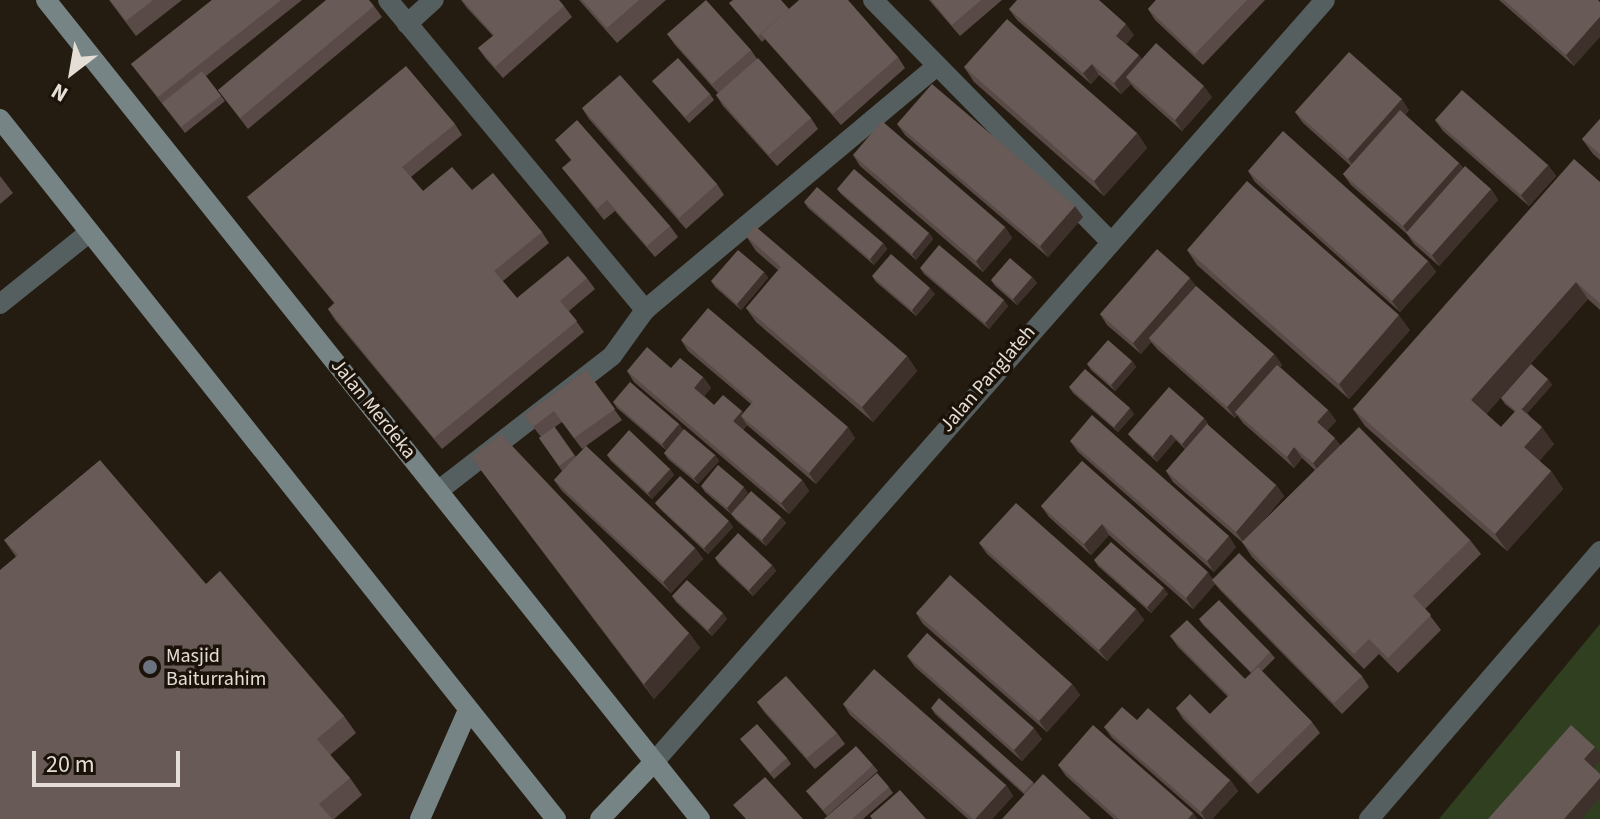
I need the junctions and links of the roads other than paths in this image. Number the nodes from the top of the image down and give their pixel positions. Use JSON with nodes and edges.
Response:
{"nodes":[{"id":1,"x":46,"y":0,"type":"edge"},
{"id":2,"x":388,"y":0,"type":"edge"},
{"id":3,"x":434,"y":0,"type":"edge"},
{"id":4,"x":873,"y":0,"type":"edge"},
{"id":5,"x":1325,"y":0,"type":"edge"},
{"id":6,"x":407,"y":24,"type":"junction"},
{"id":7,"x":934,"y":68,"type":"junction"},
{"id":8,"x":0,"y":119,"type":"edge"},
{"id":9,"x":90,"y":232,"type":"junction"},
{"id":10,"x":1109,"y":240,"type":"junction"},
{"id":11,"x":0,"y":304,"type":"edge"},
{"id":12,"x":645,"y":310,"type":"junction"},
{"id":13,"x":438,"y":491,"type":"junction"},
{"id":14,"x":1600,"y":551,"type":"edge"},
{"id":15,"x":468,"y":710,"type":"junction"},
{"id":16,"x":654,"y":762,"type":"junction"},
{"id":17,"x":420,"y":819,"type":"edge"},
{"id":18,"x":556,"y":819,"type":"edge"},
{"id":19,"x":600,"y":819,"type":"edge"},
{"id":20,"x":700,"y":819,"type":"edge"},
{"id":21,"x":1369,"y":819,"type":"edge"}],
"edges":[{"from":1,"to":13,"type":"main road","name":"Jalan Merdeka"},
{"from":2,"to":6,"type":"street"},
{"from":3,"to":6,"type":"street"},
{"from":4,"to":7,"type":"street"},
{"from":5,"to":10,"type":"street","name":"Jalan Panglateh"},
{"from":6,"to":12,"type":"street"},
{"from":7,"to":10,"type":"street"},
{"from":7,"to":12,"type":"street"},
{"from":8,"to":9,"type":"main road"},
{"from":9,"to":11,"type":"street"},
{"from":9,"to":15,"type":"main road"},
{"from":10,"to":16,"type":"street","name":"Jalan Panglateh"},
{"from":12,"to":13,"type":"street"},
{"from":13,"to":16,"type":"main road","name":"Jalan Merdeka"},
{"from":14,"to":21,"type":"street"},
{"from":15,"to":17,"type":"main road"},
{"from":15,"to":18,"type":"main road"},
{"from":16,"to":19,"type":"main road"},
{"from":16,"to":20,"type":"main road","name":"Jalan Merdeka"}]}
